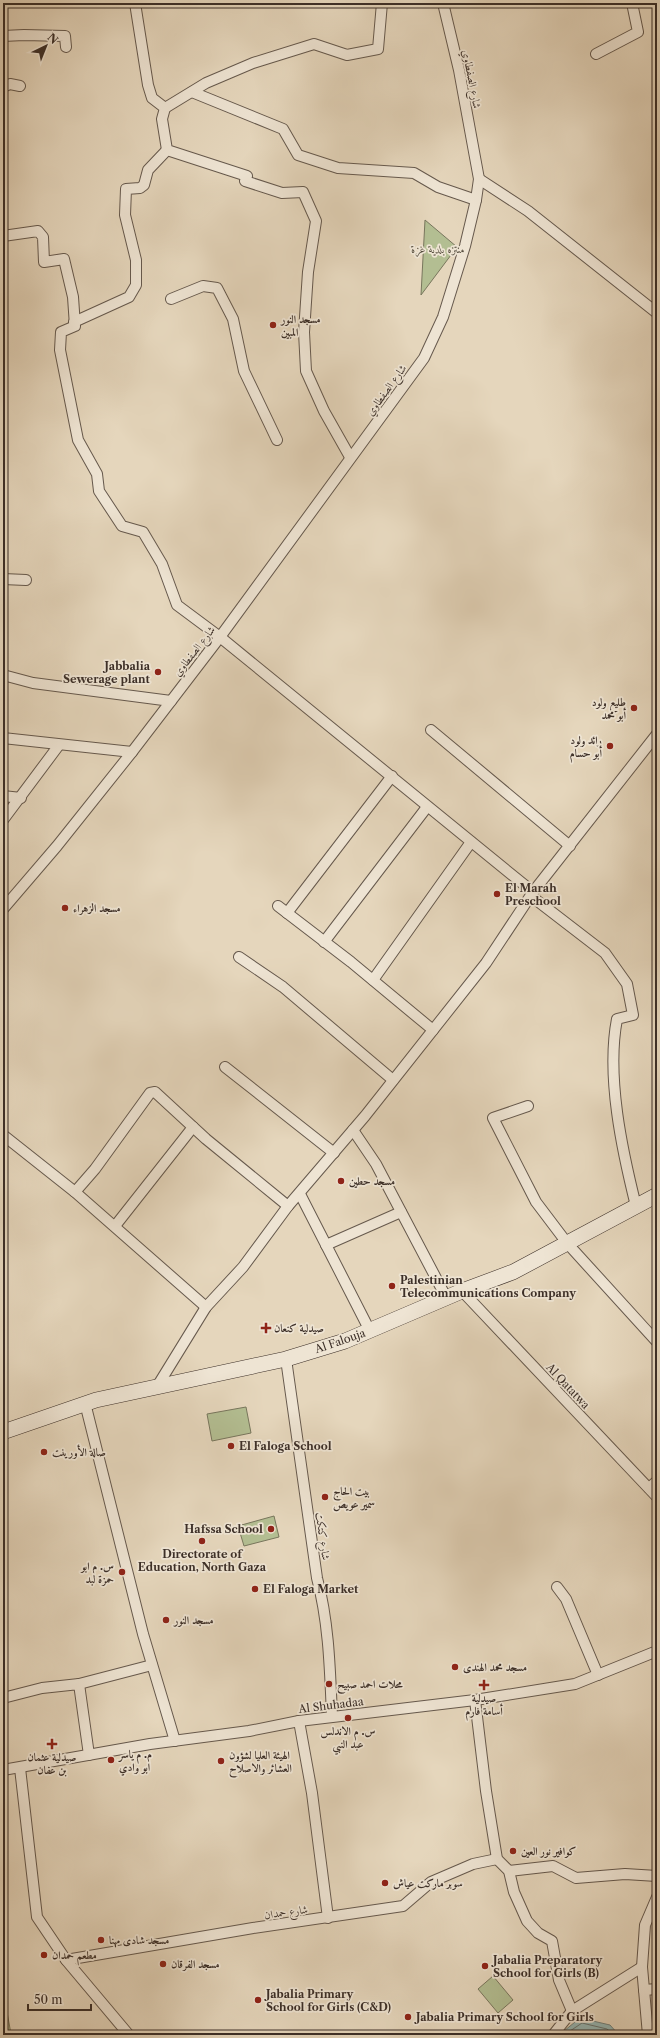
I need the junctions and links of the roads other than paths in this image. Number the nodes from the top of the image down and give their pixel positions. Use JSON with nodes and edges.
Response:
{"nodes":[{"id":1,"x":135,"y":3,"type":"edge"},
{"id":2,"x":382,"y":3,"type":"edge"},
{"id":3,"x":444,"y":3,"type":"edge"},
{"id":4,"x":632,"y":3,"type":"edge"},
{"id":5,"x":3,"y":36,"type":"edge"},
{"id":6,"x":66,"y":47,"type":"dead end"},
{"id":7,"x":596,"y":54,"type":"dead end"},
{"id":8,"x":3,"y":86,"type":"edge"},
{"id":9,"x":20,"y":86,"type":"dead end"},
{"id":10,"x":192,"y":92,"type":"junction"},
{"id":11,"x":166,"y":108,"type":"junction"},
{"id":12,"x":167,"y":150,"type":"junction"},
{"id":13,"x":479,"y":179,"type":"junction"},
{"id":14,"x":476,"y":200,"type":"junction"},
{"id":15,"x":3,"y":236,"type":"edge"},
{"id":16,"x":171,"y":299,"type":"dead end"},
{"id":17,"x":657,"y":313,"type":"edge"},
{"id":18,"x":74,"y":322,"type":"junction"},
{"id":19,"x":277,"y":440,"type":"dead end"},
{"id":20,"x":350,"y":457,"type":"junction"},
{"id":21,"x":3,"y":579,"type":"edge"},
{"id":22,"x":26,"y":580,"type":"dead end"},
{"id":23,"x":220,"y":637,"type":"junction"},
{"id":24,"x":3,"y":676,"type":"edge"},
{"id":25,"x":171,"y":701,"type":"junction"},
{"id":26,"x":431,"y":730,"type":"dead end"},
{"id":27,"x":657,"y":734,"type":"edge"},
{"id":28,"x":3,"y":738,"type":"edge"},
{"id":29,"x":59,"y":745,"type":"junction"},
{"id":30,"x":132,"y":752,"type":"junction"},
{"id":31,"x":392,"y":776,"type":"junction"},
{"id":32,"x":3,"y":796,"type":"edge"},
{"id":33,"x":21,"y":798,"type":"junction"},
{"id":34,"x":427,"y":807,"type":"junction"},
{"id":35,"x":3,"y":820,"type":"edge"},
{"id":36,"x":471,"y":842,"type":"junction"},
{"id":37,"x":570,"y":846,"type":"junction"},
{"id":38,"x":532,"y":894,"type":"junction"},
{"id":39,"x":278,"y":906,"type":"dead end"},
{"id":40,"x":3,"y":909,"type":"edge"},
{"id":41,"x":287,"y":913,"type":"junction"},
{"id":42,"x":324,"y":942,"type":"junction"},
{"id":43,"x":239,"y":956,"type":"dead end"},
{"id":44,"x":373,"y":980,"type":"junction"},
{"id":45,"x":433,"y":1030,"type":"junction"},
{"id":46,"x":225,"y":1068,"type":"dead end"},
{"id":47,"x":393,"y":1080,"type":"junction"},
{"id":48,"x":528,"y":1106,"type":"dead end"},
{"id":49,"x":193,"y":1127,"type":"junction"},
{"id":50,"x":353,"y":1130,"type":"junction"},
{"id":51,"x":3,"y":1135,"type":"edge"},
{"id":52,"x":334,"y":1153,"type":"junction"},
{"id":53,"x":75,"y":1192,"type":"junction"},
{"id":54,"x":300,"y":1194,"type":"junction"},
{"id":55,"x":657,"y":1195,"type":"edge"},
{"id":56,"x":288,"y":1206,"type":"junction"},
{"id":57,"x":636,"y":1206,"type":"junction"},
{"id":58,"x":400,"y":1212,"type":"junction"},
{"id":59,"x":115,"y":1226,"type":"dead end"},
{"id":60,"x":567,"y":1243,"type":"junction"},
{"id":61,"x":326,"y":1245,"type":"junction"},
{"id":62,"x":462,"y":1291,"type":"junction"},
{"id":63,"x":447,"y":1299,"type":"junction"},
{"id":64,"x":206,"y":1307,"type":"junction"},
{"id":65,"x":370,"y":1331,"type":"junction"},
{"id":66,"x":657,"y":1342,"type":"edge"},
{"id":67,"x":286,"y":1358,"type":"junction"},
{"id":68,"x":158,"y":1385,"type":"junction"},
{"id":69,"x":85,"y":1404,"type":"junction"},
{"id":70,"x":3,"y":1432,"type":"edge"},
{"id":71,"x":657,"y":1481,"type":"edge"},
{"id":72,"x":648,"y":1488,"type":"junction"},
{"id":73,"x":657,"y":1497,"type":"edge"},
{"id":74,"x":557,"y":1586,"type":"dead end"},
{"id":75,"x":657,"y":1650,"type":"edge"},
{"id":76,"x":152,"y":1665,"type":"junction"},
{"id":77,"x":598,"y":1675,"type":"junction"},
{"id":78,"x":79,"y":1684,"type":"junction"},
{"id":79,"x":3,"y":1698,"type":"edge"},
{"id":80,"x":475,"y":1700,"type":"junction"},
{"id":81,"x":332,"y":1716,"type":"junction"},
{"id":82,"x":299,"y":1721,"type":"junction"},
{"id":83,"x":175,"y":1741,"type":"junction"},
{"id":84,"x":89,"y":1755,"type":"junction"},
{"id":85,"x":20,"y":1768,"type":"junction"},
{"id":86,"x":3,"y":1770,"type":"edge"},
{"id":87,"x":497,"y":1859,"type":"junction"},
{"id":88,"x":509,"y":1871,"type":"junction"},
{"id":89,"x":657,"y":1876,"type":"edge"},
{"id":90,"x":657,"y":1898,"type":"edge"},
{"id":91,"x":328,"y":1918,"type":"junction"},
{"id":92,"x":66,"y":1960,"type":"junction"},
{"id":93,"x":642,"y":1968,"type":"junction"},
{"id":94,"x":657,"y":1989,"type":"edge"},
{"id":95,"x":644,"y":1990,"type":"junction"},
{"id":96,"x":572,"y":2011,"type":"junction"},
{"id":97,"x":129,"y":2035,"type":"edge"},
{"id":98,"x":553,"y":2035,"type":"edge"},
{"id":99,"x":648,"y":2035,"type":"edge"}],
"edges":[{"from":1,"to":11,"type":"street"},
{"from":2,"to":10,"type":"street"},
{"from":3,"to":13,"type":"street","name":"شارع الصفطاوي"},
{"from":4,"to":7,"type":"street"},
{"from":5,"to":6,"type":"street"},
{"from":8,"to":9,"type":"street"},
{"from":10,"to":11,"type":"street"},
{"from":10,"to":14,"type":"street"},
{"from":11,"to":12,"type":"street"},
{"from":12,"to":18,"type":"street"},
{"from":12,"to":20,"type":"street"},
{"from":13,"to":14,"type":"street","name":"شارع الصفطاوي"},
{"from":13,"to":17,"type":"street"},
{"from":14,"to":20,"type":"street","name":"شارع الصفطاوي"},
{"from":15,"to":18,"type":"street"},
{"from":16,"to":19,"type":"street"},
{"from":18,"to":23,"type":"street"},
{"from":20,"to":23,"type":"street","name":"شارع الصفطاوي"},
{"from":21,"to":22,"type":"street"},
{"from":23,"to":25,"type":"street","name":"شارع الصفطاوي"},
{"from":23,"to":31,"type":"street"},
{"from":24,"to":25,"type":"street"},
{"from":25,"to":30,"type":"street","name":"شارع الصفطاوي"},
{"from":26,"to":37,"type":"street"},
{"from":27,"to":37,"type":"street"},
{"from":28,"to":29,"type":"street"},
{"from":29,"to":30,"type":"street"},
{"from":29,"to":33,"type":"street"},
{"from":30,"to":40,"type":"street","name":"شارع الصفطاوي"},
{"from":31,"to":34,"type":"street"},
{"from":31,"to":41,"type":"street"},
{"from":32,"to":33,"type":"street"},
{"from":33,"to":35,"type":"street"},
{"from":34,"to":36,"type":"street"},
{"from":34,"to":42,"type":"street"},
{"from":36,"to":38,"type":"street"},
{"from":36,"to":44,"type":"street"},
{"from":37,"to":38,"type":"street"},
{"from":38,"to":45,"type":"street"},
{"from":38,"to":57,"type":"street"},
{"from":39,"to":41,"type":"street"},
{"from":41,"to":42,"type":"street"},
{"from":42,"to":44,"type":"street"},
{"from":43,"to":47,"type":"street"},
{"from":44,"to":45,"type":"street"},
{"from":45,"to":47,"type":"street"},
{"from":46,"to":52,"type":"street"},
{"from":47,"to":50,"type":"street"},
{"from":48,"to":60,"type":"street"},
{"from":49,"to":53,"type":"street"},
{"from":49,"to":56,"type":"street"},
{"from":49,"to":59,"type":"street"},
{"from":50,"to":52,"type":"street"},
{"from":50,"to":58,"type":"street"},
{"from":51,"to":53,"type":"street"},
{"from":52,"to":54,"type":"street"},
{"from":53,"to":64,"type":"street"},
{"from":54,"to":56,"type":"street"},
{"from":54,"to":61,"type":"street"},
{"from":55,"to":57,"type":"main road","name":"Al Falouja"},
{"from":56,"to":64,"type":"street"},
{"from":57,"to":60,"type":"main road","name":"Al Falouja"},
{"from":58,"to":61,"type":"street"},
{"from":58,"to":63,"type":"street"},
{"from":60,"to":62,"type":"main road","name":"Al Falouja"},
{"from":60,"to":66,"type":"street"},
{"from":61,"to":65,"type":"street"},
{"from":62,"to":63,"type":"main road","name":"Al Falouja"},
{"from":62,"to":72,"type":"street","name":"Al Qatatwa"},
{"from":63,"to":65,"type":"main road","name":"Al Falouja"},
{"from":64,"to":68,"type":"street"},
{"from":65,"to":67,"type":"main road","name":"Al Falouja"},
{"from":67,"to":68,"type":"main road","name":"Al Falouja"},
{"from":67,"to":81,"type":"street","name":"شارع كتكت"},
{"from":68,"to":69,"type":"main road","name":"Al Falouja"},
{"from":69,"to":70,"type":"main road","name":"Al Falouja"},
{"from":69,"to":76,"type":"street"},
{"from":71,"to":72,"type":"street"},
{"from":72,"to":73,"type":"street","name":"Al Qatatwa"},
{"from":74,"to":77,"type":"street"},
{"from":75,"to":77,"type":"street","name":"Al Shuhadaa"},
{"from":76,"to":78,"type":"street"},
{"from":76,"to":83,"type":"street"},
{"from":77,"to":80,"type":"street","name":"Al Shuhadaa"},
{"from":78,"to":79,"type":"street"},
{"from":78,"to":84,"type":"street"},
{"from":80,"to":81,"type":"street","name":"Al Shuhadaa"},
{"from":80,"to":87,"type":"street"},
{"from":81,"to":82,"type":"street","name":"Al Shuhadaa"},
{"from":82,"to":83,"type":"street","name":"Al Shuhadaa"},
{"from":82,"to":91,"type":"street"},
{"from":83,"to":84,"type":"street","name":"Al Shuhadaa"},
{"from":84,"to":85,"type":"street","name":"Al Shuhadaa"},
{"from":85,"to":86,"type":"street","name":"Al Shuhadaa"},
{"from":85,"to":92,"type":"street"},
{"from":87,"to":88,"type":"street"},
{"from":87,"to":91,"type":"street","name":"شارع حمدان"},
{"from":88,"to":89,"type":"street"},
{"from":88,"to":96,"type":"street"},
{"from":90,"to":93,"type":"street"},
{"from":91,"to":92,"type":"street","name":"شارع حمدان"},
{"from":92,"to":97,"type":"street"},
{"from":93,"to":95,"type":"street"},
{"from":93,"to":96,"type":"street"},
{"from":94,"to":95,"type":"street"},
{"from":95,"to":99,"type":"street"},
{"from":96,"to":98,"type":"street"}]}
